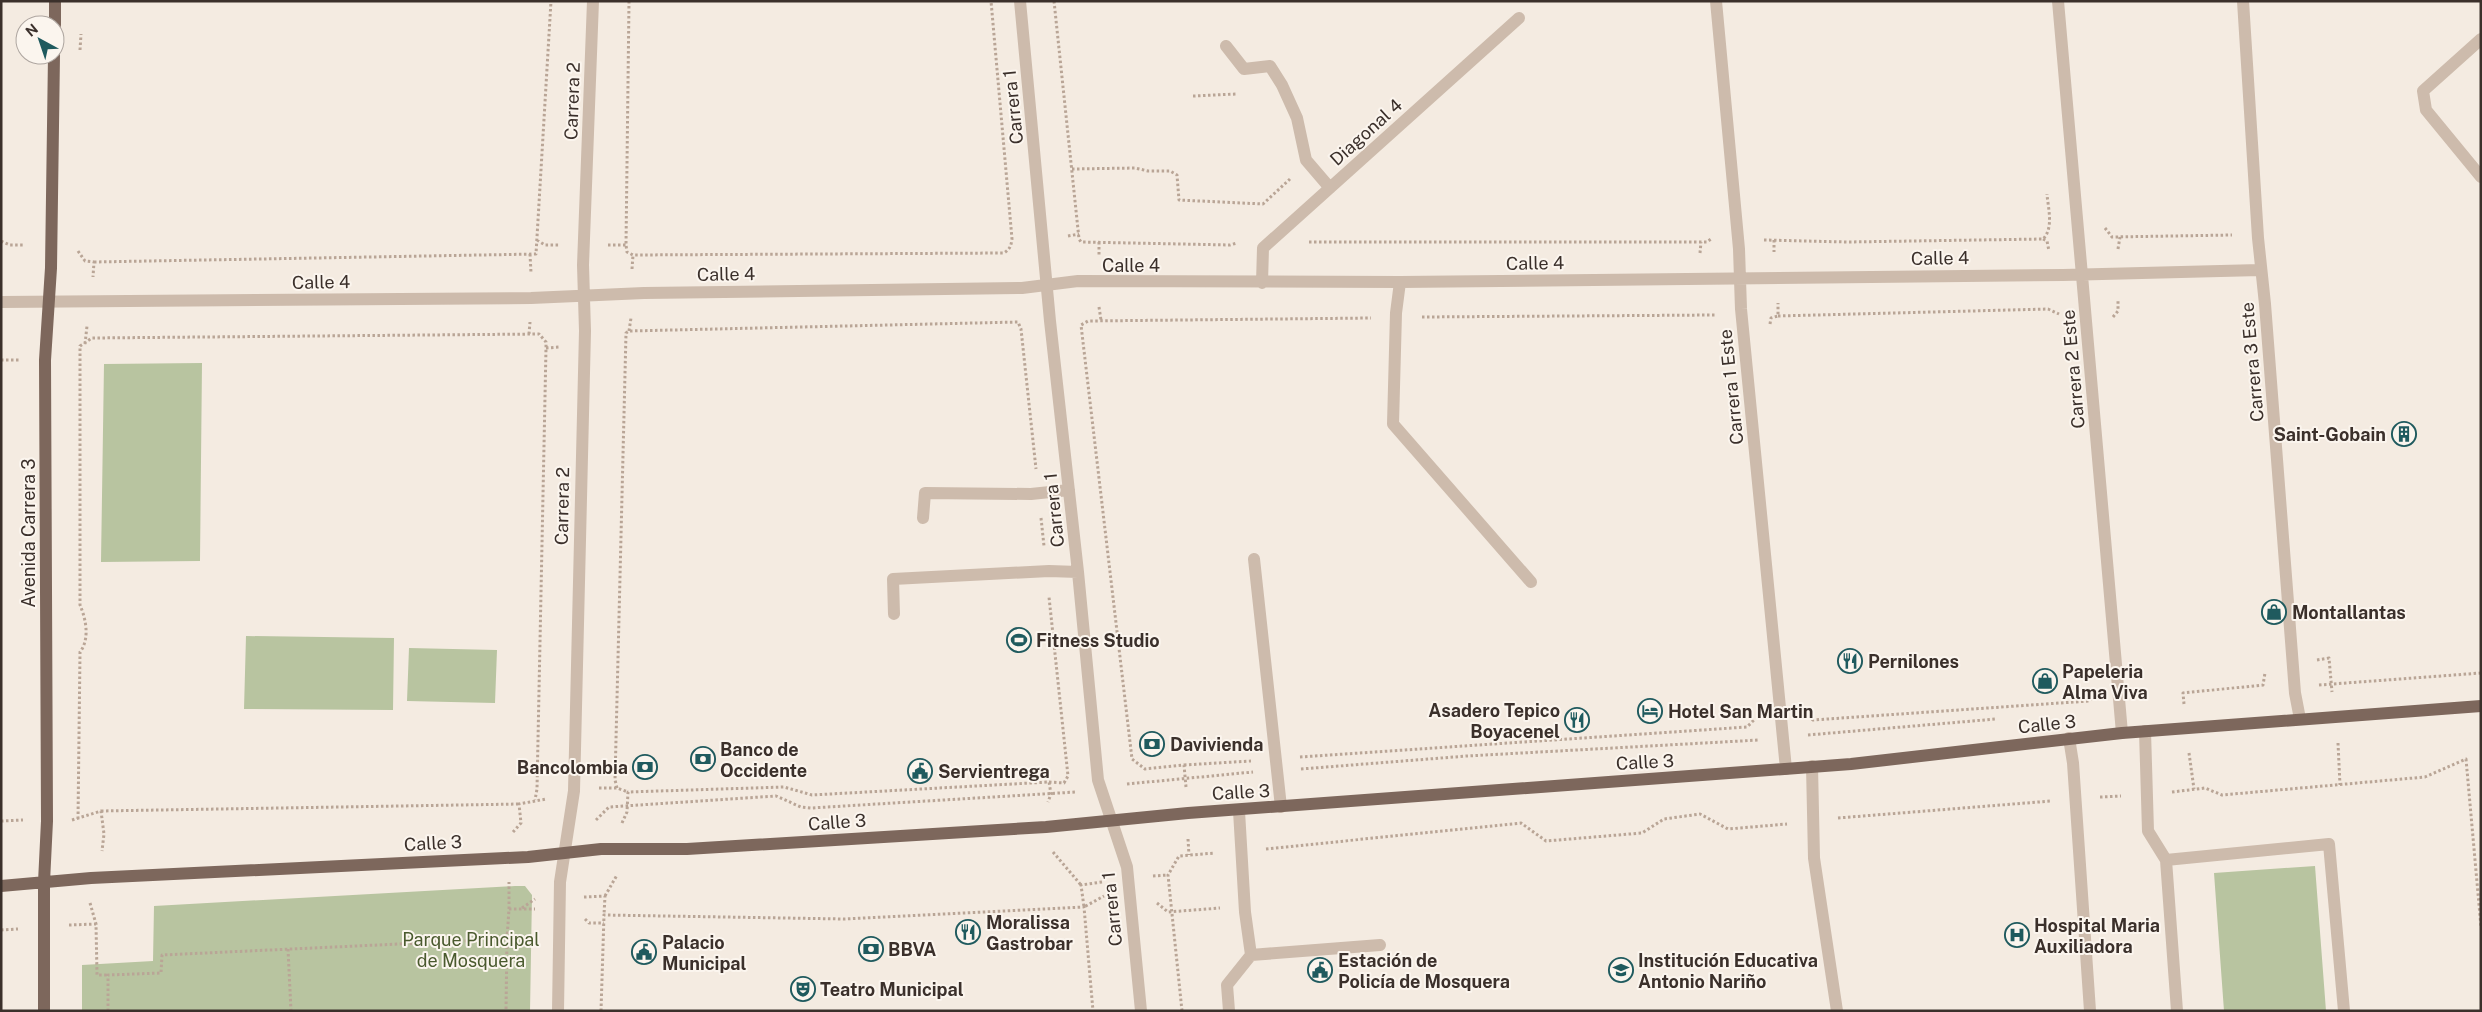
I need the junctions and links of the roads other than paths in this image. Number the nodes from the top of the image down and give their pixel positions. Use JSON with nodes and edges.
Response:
{"nodes":[{"id":1,"x":55,"y":1,"type":"edge"},
{"id":2,"x":593,"y":1,"type":"edge"},
{"id":3,"x":1020,"y":1,"type":"edge"},
{"id":4,"x":1716,"y":1,"type":"edge"},
{"id":5,"x":2058,"y":1,"type":"edge"},
{"id":6,"x":2243,"y":1,"type":"edge"},
{"id":7,"x":55,"y":15,"type":"edge"},
{"id":8,"x":1519,"y":18,"type":"dead end"},
{"id":9,"x":2481,"y":39,"type":"edge"},
{"id":10,"x":1226,"y":46,"type":"dead end"},
{"id":11,"x":54,"y":65,"type":"edge"},
{"id":12,"x":2481,"y":177,"type":"edge"},
{"id":13,"x":1330,"y":188,"type":"junction"},
{"id":14,"x":2260,"y":270,"type":"junction"},
{"id":15,"x":2083,"y":274,"type":"junction"},
{"id":16,"x":1739,"y":277,"type":"junction"},
{"id":17,"x":1400,"y":282,"type":"junction"},
{"id":18,"x":1262,"y":283,"type":"junction"},
{"id":19,"x":1047,"y":284,"type":"junction"},
{"id":20,"x":583,"y":295,"type":"junction"},
{"id":21,"x":50,"y":301,"type":"junction"},
{"id":22,"x":1,"y":302,"type":"edge"},
{"id":23,"x":1069,"y":490,"type":"junction"},
{"id":24,"x":923,"y":518,"type":"dead end"},
{"id":25,"x":1254,"y":559,"type":"dead end"},
{"id":26,"x":1078,"y":572,"type":"junction"},
{"id":27,"x":1531,"y":582,"type":"dead end"},
{"id":28,"x":894,"y":614,"type":"dead end"},
{"id":29,"x":2481,"y":706,"type":"edge"},
{"id":30,"x":2300,"y":719,"type":"junction"},
{"id":31,"x":2145,"y":731,"type":"junction"},
{"id":32,"x":2122,"y":733,"type":"junction"},
{"id":33,"x":2069,"y":738,"type":"junction"},
{"id":34,"x":1812,"y":766,"type":"junction"},
{"id":35,"x":1786,"y":769,"type":"junction"},
{"id":36,"x":1281,"y":807,"type":"junction"},
{"id":37,"x":1239,"y":810,"type":"junction"},
{"id":38,"x":1111,"y":821,"type":"junction"},
{"id":39,"x":565,"y":852,"type":"junction"},
{"id":40,"x":2166,"y":860,"type":"junction"},
{"id":41,"x":44,"y":882,"type":"junction"},
{"id":42,"x":1,"y":886,"type":"edge"},
{"id":43,"x":1380,"y":945,"type":"dead end"},
{"id":44,"x":1251,"y":955,"type":"junction"},
{"id":45,"x":44,"y":1011,"type":"edge"},
{"id":46,"x":558,"y":1011,"type":"edge"},
{"id":47,"x":1141,"y":1011,"type":"edge"},
{"id":48,"x":1229,"y":1011,"type":"edge"},
{"id":49,"x":1837,"y":1011,"type":"edge"},
{"id":50,"x":2090,"y":1011,"type":"edge"},
{"id":51,"x":2177,"y":1011,"type":"edge"},
{"id":52,"x":2344,"y":1011,"type":"edge"}],
"edges":[{"from":1,"to":7,"type":"main road"},
{"from":2,"to":20,"type":"street","name":"Carrera 2"},
{"from":3,"to":19,"type":"street","name":"Carrera 1"},
{"from":4,"to":16,"type":"street","name":"Carrera 1 Este"},
{"from":5,"to":15,"type":"street","name":"Carrera 2 Este"},
{"from":6,"to":14,"type":"street","name":"Carrera 3 Este"},
{"from":8,"to":13,"type":"street","name":"Diagonal 4"},
{"from":9,"to":12,"type":"street"},
{"from":10,"to":13,"type":"street"},
{"from":11,"to":21,"type":"main road","name":"Avenida Carrera 3"},
{"from":13,"to":18,"type":"street","name":"Diagonal 4"},
{"from":14,"to":15,"type":"street","name":"Calle 4"},
{"from":14,"to":30,"type":"street","name":"Carrera 3 Este"},
{"from":15,"to":16,"type":"street","name":"Calle 4"},
{"from":15,"to":32,"type":"street","name":"Carrera 2 Este"},
{"from":16,"to":17,"type":"street","name":"Calle 4"},
{"from":16,"to":35,"type":"street","name":"Carrera 1 Este"},
{"from":17,"to":18,"type":"street","name":"Calle 4"},
{"from":17,"to":27,"type":"street"},
{"from":18,"to":19,"type":"street","name":"Calle 4"},
{"from":19,"to":20,"type":"street","name":"Calle 4"},
{"from":19,"to":23,"type":"street","name":"Carrera 1"},
{"from":20,"to":21,"type":"street","name":"Calle 4"},
{"from":20,"to":39,"type":"street","name":"Carrera 2"},
{"from":21,"to":22,"type":"street","name":"Calle 4"},
{"from":21,"to":41,"type":"main road","name":"Avenida Carrera 3"},
{"from":23,"to":24,"type":"street"},
{"from":23,"to":26,"type":"street","name":"Carrera 1"},
{"from":25,"to":36,"type":"street"},
{"from":26,"to":28,"type":"street"},
{"from":26,"to":38,"type":"street","name":"Carrera 1"},
{"from":29,"to":30,"type":"main road","name":"Calle 3"},
{"from":30,"to":31,"type":"main road","name":"Calle 3"},
{"from":31,"to":32,"type":"main road","name":"Calle 3"},
{"from":31,"to":40,"type":"street"},
{"from":32,"to":33,"type":"main road","name":"Calle 3"},
{"from":33,"to":34,"type":"main road","name":"Calle 3"},
{"from":33,"to":50,"type":"street"},
{"from":34,"to":35,"type":"main road","name":"Calle 3"},
{"from":34,"to":49,"type":"street"},
{"from":35,"to":36,"type":"main road","name":"Calle 3"},
{"from":36,"to":37,"type":"main road","name":"Calle 3"},
{"from":37,"to":38,"type":"main road","name":"Calle 3"},
{"from":37,"to":44,"type":"street"},
{"from":38,"to":39,"type":"main road","name":"Calle 3"},
{"from":38,"to":47,"type":"street","name":"Carrera 1"},
{"from":39,"to":41,"type":"main road","name":"Calle 3"},
{"from":39,"to":46,"type":"street","name":"Carrera 2"},
{"from":40,"to":51,"type":"street"},
{"from":40,"to":52,"type":"street"},
{"from":41,"to":42,"type":"main road","name":"Calle 3"},
{"from":41,"to":45,"type":"main road","name":"Avenida Carrera 3"},
{"from":43,"to":44,"type":"street"},
{"from":44,"to":48,"type":"street"}]}
